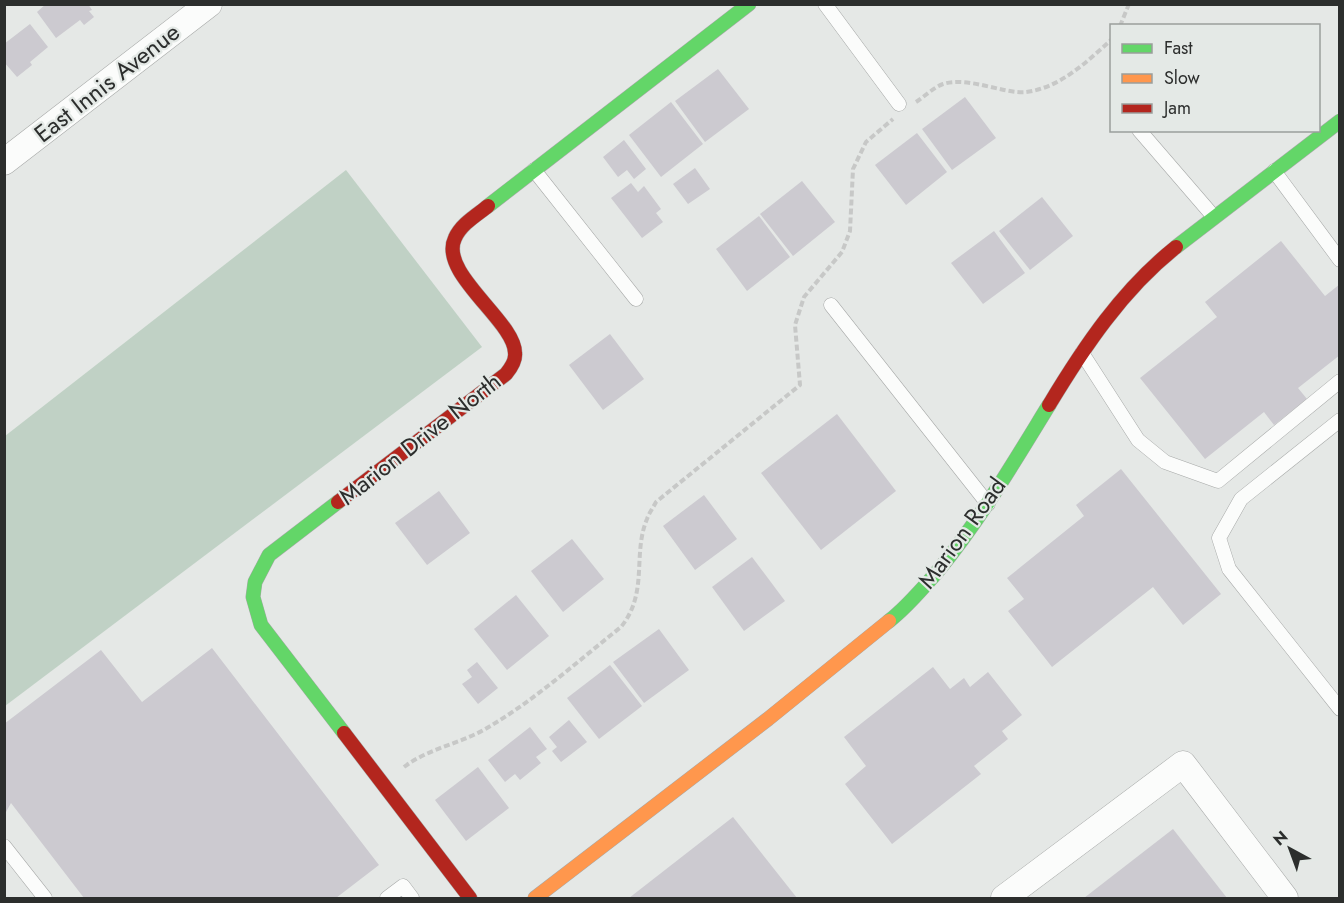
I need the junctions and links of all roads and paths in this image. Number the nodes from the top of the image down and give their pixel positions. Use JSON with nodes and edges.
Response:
{"nodes":[{"id":1,"x":209,"y":4,"type":"edge"},
{"id":2,"x":749,"y":4,"type":"edge"},
{"id":3,"x":825,"y":4,"type":"edge"},
{"id":4,"x":1129,"y":4,"type":"edge"},
{"id":5,"x":1121,"y":24,"type":"edge"},
{"id":6,"x":1110,"y":41,"type":"edge"},
{"id":7,"x":902,"y":109,"type":"junction"},
{"id":8,"x":1340,"y":121,"type":"edge"},
{"id":9,"x":1141,"y":132,"type":"edge"},
{"id":10,"x":4,"y":162,"type":"edge"},
{"id":11,"x":534,"y":170,"type":"junction"},
{"id":12,"x":1274,"y":171,"type":"junction"},
{"id":13,"x":1214,"y":217,"type":"junction"},
{"id":14,"x":1340,"y":260,"type":"edge"},
{"id":15,"x":636,"y":299,"type":"dead end"},
{"id":16,"x":831,"y":305,"type":"dead end"},
{"id":17,"x":1081,"y":352,"type":"junction"},
{"id":18,"x":1340,"y":381,"type":"edge"},
{"id":19,"x":1340,"y":420,"type":"edge"},
{"id":20,"x":988,"y":504,"type":"junction"},
{"id":21,"x":1340,"y":709,"type":"edge"},
{"id":22,"x":381,"y":783,"type":"junction"},
{"id":23,"x":4,"y":846,"type":"edge"},
{"id":24,"x":45,"y":898,"type":"edge"},
{"id":25,"x":387,"y":898,"type":"edge"},
{"id":26,"x":412,"y":898,"type":"edge"},
{"id":27,"x":470,"y":898,"type":"edge"},
{"id":28,"x":535,"y":898,"type":"edge"},
{"id":29,"x":1004,"y":898,"type":"edge"},
{"id":30,"x":1286,"y":898,"type":"edge"}],
"edges":[{"from":1,"to":10,"type":"street","name":"East Innis Avenue"},
{"from":2,"to":11,"type":"street","name":"Marion Drive North"},
{"from":3,"to":7,"type":"lane"},
{"from":4,"to":5,"type":"path"},
{"from":6,"to":7,"type":"path"},
{"from":7,"to":22,"type":"path"},
{"from":8,"to":12,"type":"street","name":"Marion Road"},
{"from":9,"to":13,"type":"lane"},
{"from":11,"to":15,"type":"lane"},
{"from":11,"to":22,"type":"street","name":"Marion Drive North"},
{"from":12,"to":13,"type":"street","name":"Marion Road"},
{"from":12,"to":14,"type":"lane"},
{"from":13,"to":17,"type":"street","name":"Marion Road"},
{"from":16,"to":20,"type":"lane"},
{"from":17,"to":18,"type":"lane"},
{"from":17,"to":20,"type":"street","name":"Marion Road"},
{"from":19,"to":21,"type":"lane"},
{"from":20,"to":28,"type":"street","name":"Marion Road"},
{"from":22,"to":27,"type":"street","name":"Marion Drive North"},
{"from":23,"to":24,"type":"lane"},
{"from":25,"to":26,"type":"lane"},
{"from":29,"to":30,"type":"street"}]}
